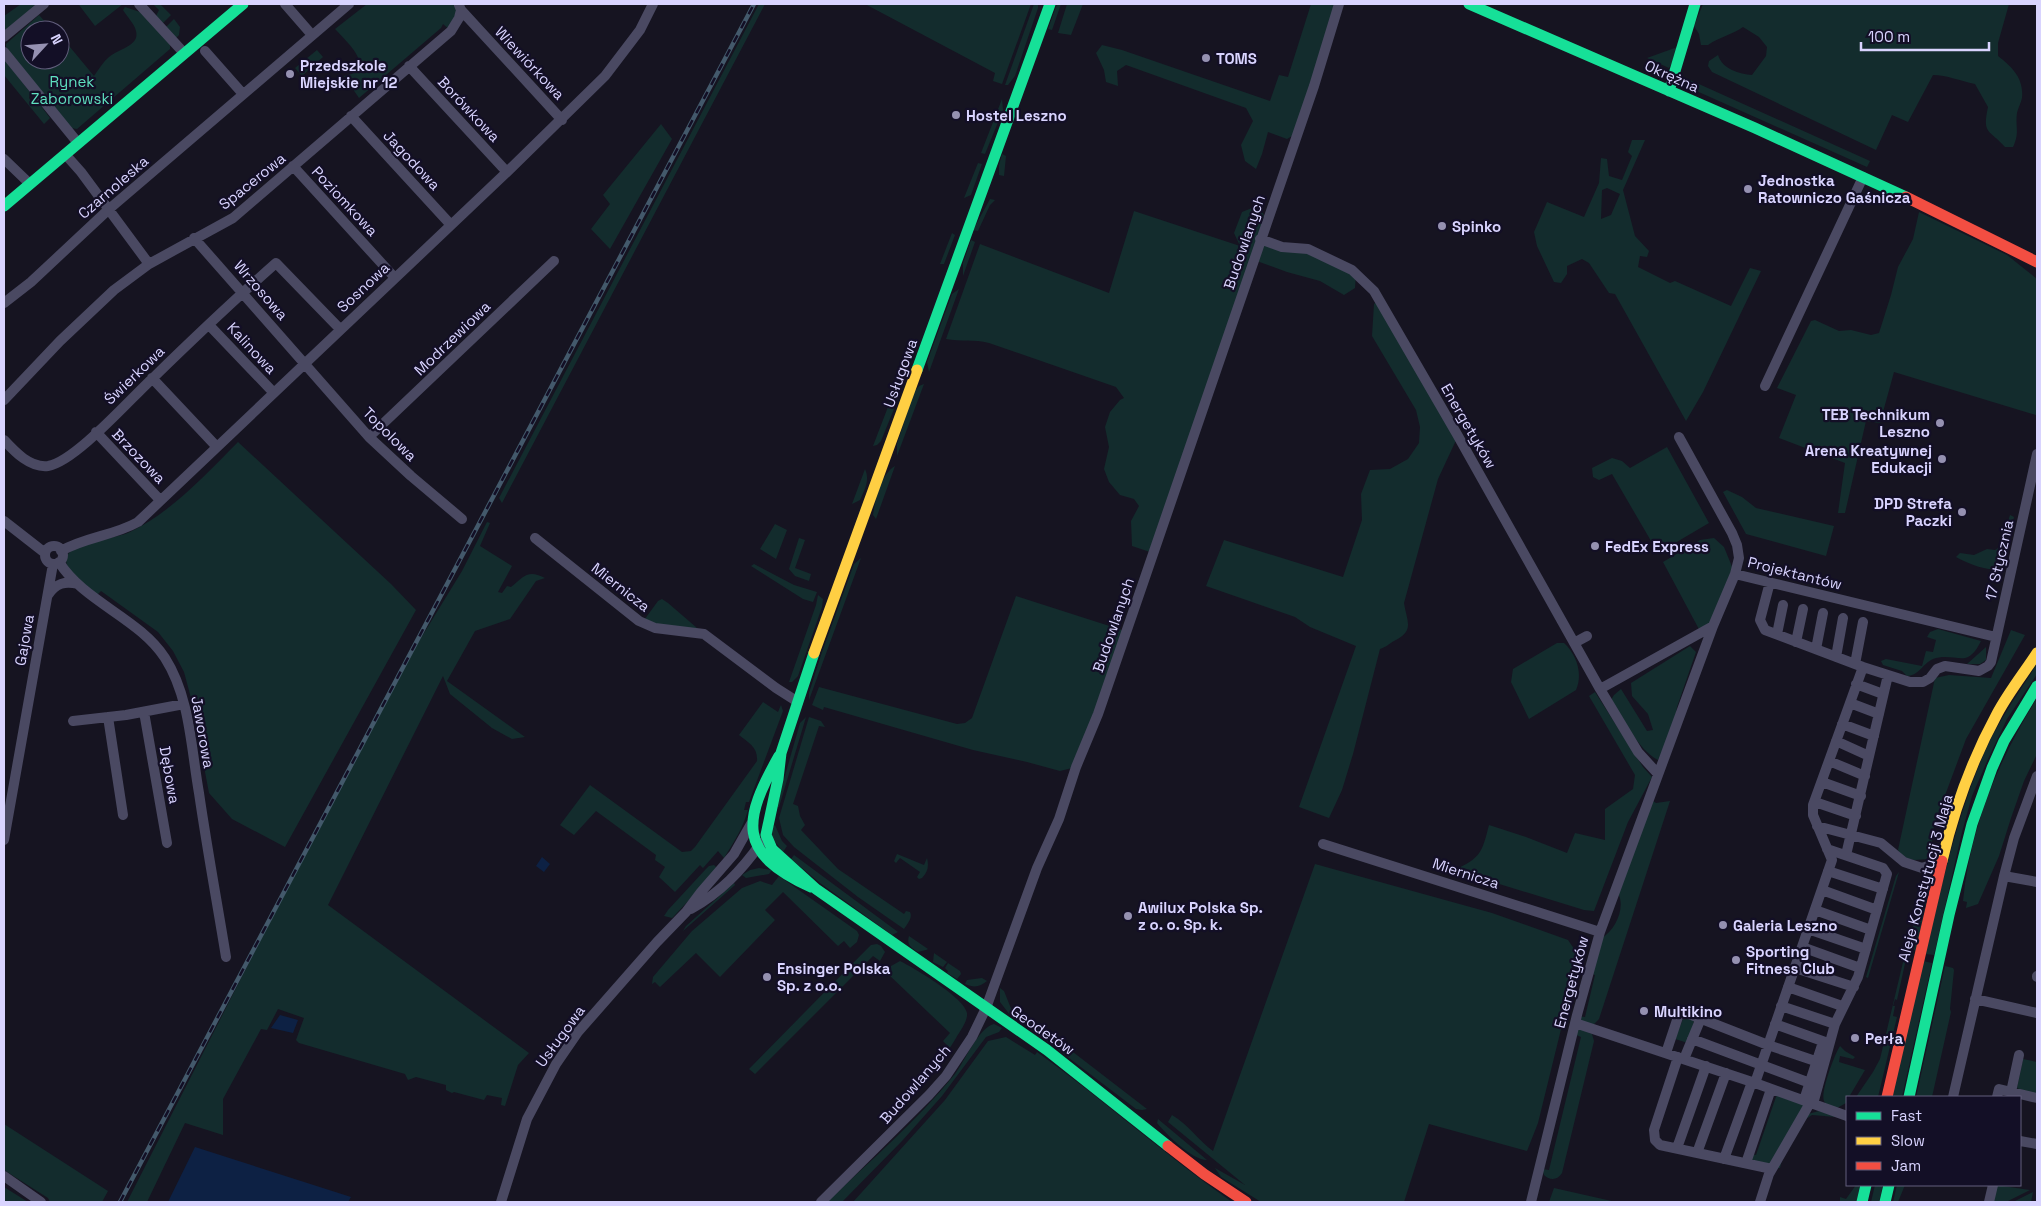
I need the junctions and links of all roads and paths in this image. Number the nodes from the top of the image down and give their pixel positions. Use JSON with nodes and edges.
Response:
{"nodes":[{"id":1,"x":44,"y":4,"type":"edge"},
{"id":2,"x":139,"y":4,"type":"edge"},
{"id":3,"x":243,"y":4,"type":"edge"},
{"id":4,"x":285,"y":4,"type":"edge"},
{"id":5,"x":349,"y":4,"type":"edge"},
{"id":6,"x":653,"y":4,"type":"edge"},
{"id":7,"x":1050,"y":4,"type":"edge"},
{"id":8,"x":1339,"y":4,"type":"edge"},
{"id":9,"x":1469,"y":4,"type":"edge"},
{"id":10,"x":1695,"y":4,"type":"edge"},
{"id":11,"x":460,"y":7,"type":"edge"},
{"id":12,"x":312,"y":35,"type":"junction"},
{"id":13,"x":4,"y":37,"type":"edge"},
{"id":14,"x":205,"y":51,"type":"dead end"},
{"id":15,"x":4,"y":52,"type":"edge"},
{"id":16,"x":184,"y":53,"type":"junction"},
{"id":17,"x":409,"y":66,"type":"junction"},
{"id":18,"x":1669,"y":91,"type":"junction"},
{"id":19,"x":243,"y":94,"type":"junction"},
{"id":20,"x":351,"y":116,"type":"junction"},
{"id":21,"x":562,"y":120,"type":"junction"},
{"id":22,"x":78,"y":143,"type":"junction"},
{"id":23,"x":65,"y":154,"type":"junction"},
{"id":24,"x":4,"y":159,"type":"edge"},
{"id":25,"x":293,"y":166,"type":"junction"},
{"id":26,"x":507,"y":172,"type":"junction"},
{"id":27,"x":1863,"y":177,"type":"junction"},
{"id":28,"x":30,"y":184,"type":"junction"},
{"id":29,"x":4,"y":206,"type":"edge"},
{"id":30,"x":108,"y":210,"type":"junction"},
{"id":31,"x":451,"y":225,"type":"junction"},
{"id":32,"x":194,"y":238,"type":"junction"},
{"id":33,"x":1260,"y":239,"type":"junction"},
{"id":34,"x":554,"y":261,"type":"dead end"},
{"id":35,"x":2037,"y":262,"type":"edge"},
{"id":36,"x":149,"y":264,"type":"junction"},
{"id":37,"x":395,"y":278,"type":"junction"},
{"id":38,"x":243,"y":292,"type":"junction"},
{"id":39,"x":4,"y":303,"type":"edge"},
{"id":40,"x":209,"y":325,"type":"junction"},
{"id":41,"x":340,"y":329,"type":"junction"},
{"id":42,"x":304,"y":363,"type":"junction"},
{"id":43,"x":152,"y":378,"type":"junction"},
{"id":44,"x":1765,"y":386,"type":"dead end"},
{"id":45,"x":273,"y":392,"type":"junction"},
{"id":46,"x":4,"y":397,"type":"edge"},
{"id":47,"x":96,"y":432,"type":"junction"},
{"id":48,"x":370,"y":437,"type":"junction"},
{"id":49,"x":1679,"y":437,"type":"dead end"},
{"id":50,"x":4,"y":440,"type":"edge"},
{"id":51,"x":216,"y":446,"type":"junction"},
{"id":52,"x":2037,"y":454,"type":"edge"},
{"id":53,"x":160,"y":500,"type":"junction"},
{"id":54,"x":4,"y":520,"type":"edge"},
{"id":55,"x":462,"y":520,"type":"dead end"},
{"id":56,"x":535,"y":538,"type":"dead end"},
{"id":57,"x":61,"y":551,"type":"junction"},
{"id":58,"x":45,"y":553,"type":"junction"},
{"id":59,"x":56,"y":563,"type":"junction"},
{"id":60,"x":1735,"y":574,"type":"junction"},
{"id":61,"x":1770,"y":582,"type":"junction"},
{"id":62,"x":78,"y":584,"type":"junction"},
{"id":63,"x":47,"y":600,"type":"junction"},
{"id":64,"x":1783,"y":605,"type":"dead end"},
{"id":65,"x":1803,"y":609,"type":"dead end"},
{"id":66,"x":1824,"y":613,"type":"dead end"},
{"id":67,"x":1843,"y":618,"type":"dead end"},
{"id":68,"x":1863,"y":622,"type":"dead end"},
{"id":69,"x":1713,"y":626,"type":"junction"},
{"id":70,"x":1777,"y":634,"type":"junction"},
{"id":71,"x":1587,"y":636,"type":"dead end"},
{"id":72,"x":1996,"y":637,"type":"junction"},
{"id":73,"x":1796,"y":642,"type":"junction"},
{"id":74,"x":1574,"y":643,"type":"junction"},
{"id":75,"x":1816,"y":649,"type":"junction"},
{"id":76,"x":2037,"y":653,"type":"edge"},
{"id":77,"x":1836,"y":656,"type":"junction"},
{"id":78,"x":1859,"y":665,"type":"junction"},
{"id":79,"x":1888,"y":675,"type":"junction"},
{"id":80,"x":1856,"y":684,"type":"junction"},
{"id":81,"x":2037,"y":686,"type":"edge"},
{"id":82,"x":1600,"y":689,"type":"junction"},
{"id":83,"x":1883,"y":694,"type":"junction"},
{"id":84,"x":798,"y":702,"type":"junction"},
{"id":85,"x":1850,"y":703,"type":"junction"},
{"id":86,"x":184,"y":704,"type":"junction"},
{"id":87,"x":144,"y":712,"type":"junction"},
{"id":88,"x":1879,"y":714,"type":"junction"},
{"id":89,"x":108,"y":718,"type":"junction"},
{"id":90,"x":73,"y":721,"type":"dead end"},
{"id":91,"x":1842,"y":724,"type":"junction"},
{"id":92,"x":1874,"y":736,"type":"junction"},
{"id":93,"x":1836,"y":741,"type":"junction"},
{"id":94,"x":781,"y":753,"type":"junction"},
{"id":95,"x":1870,"y":756,"type":"junction"},
{"id":96,"x":1829,"y":761,"type":"junction"},
{"id":97,"x":1658,"y":774,"type":"junction"},
{"id":98,"x":1865,"y":776,"type":"junction"},
{"id":99,"x":2037,"y":776,"type":"edge"},
{"id":100,"x":1822,"y":782,"type":"junction"},
{"id":101,"x":1861,"y":796,"type":"junction"},
{"id":102,"x":1815,"y":802,"type":"junction"},
{"id":103,"x":123,"y":815,"type":"dead end"},
{"id":104,"x":1856,"y":816,"type":"junction"},
{"id":105,"x":751,"y":824,"type":"junction"},
{"id":106,"x":1816,"y":826,"type":"junction"},
{"id":107,"x":766,"y":835,"type":"junction"},
{"id":108,"x":1852,"y":836,"type":"junction"},
{"id":109,"x":4,"y":840,"type":"edge"},
{"id":110,"x":168,"y":843,"type":"dead end"},
{"id":111,"x":1323,"y":844,"type":"dead end"},
{"id":112,"x":758,"y":848,"type":"junction"},
{"id":113,"x":772,"y":848,"type":"junction"},
{"id":114,"x":1827,"y":849,"type":"junction"},
{"id":115,"x":1944,"y":850,"type":"junction"},
{"id":116,"x":734,"y":854,"type":"junction"},
{"id":117,"x":1846,"y":856,"type":"junction"},
{"id":118,"x":773,"y":864,"type":"junction"},
{"id":119,"x":743,"y":868,"type":"junction"},
{"id":120,"x":1828,"y":871,"type":"junction"},
{"id":121,"x":2004,"y":876,"type":"junction"},
{"id":122,"x":2037,"y":882,"type":"edge"},
{"id":123,"x":816,"y":889,"type":"junction"},
{"id":124,"x":1882,"y":889,"type":"junction"},
{"id":125,"x":1822,"y":890,"type":"junction"},
{"id":126,"x":1815,"y":910,"type":"junction"},
{"id":127,"x":1877,"y":910,"type":"junction"},
{"id":128,"x":686,"y":912,"type":"junction"},
{"id":129,"x":1808,"y":928,"type":"junction"},
{"id":130,"x":1871,"y":930,"type":"junction"},
{"id":131,"x":1600,"y":932,"type":"junction"},
{"id":132,"x":1802,"y":947,"type":"junction"},
{"id":133,"x":1866,"y":949,"type":"junction"},
{"id":134,"x":226,"y":957,"type":"dead end"},
{"id":135,"x":1794,"y":968,"type":"junction"},
{"id":136,"x":1860,"y":968,"type":"junction"},
{"id":137,"x":1788,"y":987,"type":"junction"},
{"id":138,"x":1854,"y":987,"type":"junction"},
{"id":139,"x":1975,"y":999,"type":"junction"},
{"id":140,"x":1781,"y":1006,"type":"junction"},
{"id":141,"x":1842,"y":1006,"type":"junction"},
{"id":142,"x":986,"y":1008,"type":"junction"},
{"id":143,"x":2037,"y":1014,"type":"edge"},
{"id":144,"x":1701,"y":1018,"type":"junction"},
{"id":145,"x":1575,"y":1023,"type":"junction"},
{"id":146,"x":1775,"y":1024,"type":"junction"},
{"id":147,"x":1835,"y":1024,"type":"junction"},
{"id":148,"x":1692,"y":1039,"type":"junction"},
{"id":149,"x":1826,"y":1043,"type":"junction"},
{"id":150,"x":1768,"y":1045,"type":"junction"},
{"id":151,"x":1666,"y":1053,"type":"junction"},
{"id":152,"x":2019,"y":1055,"type":"dead end"},
{"id":153,"x":1681,"y":1058,"type":"junction"},
{"id":154,"x":1820,"y":1063,"type":"junction"},
{"id":155,"x":1761,"y":1064,"type":"junction"},
{"id":156,"x":1706,"y":1066,"type":"junction"},
{"id":157,"x":1726,"y":1073,"type":"junction"},
{"id":158,"x":1753,"y":1082,"type":"junction"},
{"id":159,"x":1814,"y":1084,"type":"junction"},
{"id":160,"x":1772,"y":1089,"type":"junction"},
{"id":161,"x":2011,"y":1092,"type":"junction"},
{"id":162,"x":1887,"y":1096,"type":"edge"},
{"id":163,"x":1909,"y":1096,"type":"edge"},
{"id":164,"x":1953,"y":1096,"type":"edge"},
{"id":165,"x":1997,"y":1096,"type":"edge"},
{"id":166,"x":2037,"y":1098,"type":"edge"},
{"id":167,"x":1809,"y":1102,"type":"junction"},
{"id":168,"x":1846,"y":1116,"type":"edge"},
{"id":169,"x":2021,"y":1141,"type":"edge"},
{"id":170,"x":2037,"y":1144,"type":"edge"},
{"id":171,"x":1677,"y":1148,"type":"junction"},
{"id":172,"x":1697,"y":1153,"type":"junction"},
{"id":173,"x":1724,"y":1159,"type":"junction"},
{"id":174,"x":1746,"y":1163,"type":"junction"},
{"id":175,"x":1772,"y":1169,"type":"junction"},
{"id":176,"x":4,"y":1176,"type":"edge"},
{"id":177,"x":1866,"y":1186,"type":"edge"},
{"id":178,"x":1889,"y":1186,"type":"edge"},
{"id":179,"x":1993,"y":1186,"type":"edge"},
{"id":180,"x":41,"y":1202,"type":"edge"},
{"id":181,"x":501,"y":1202,"type":"edge"},
{"id":182,"x":821,"y":1202,"type":"edge"},
{"id":183,"x":1246,"y":1202,"type":"edge"},
{"id":184,"x":1531,"y":1202,"type":"edge"},
{"id":185,"x":1760,"y":1202,"type":"edge"},
{"id":186,"x":1862,"y":1202,"type":"edge"},
{"id":187,"x":1885,"y":1202,"type":"edge"},
{"id":188,"x":1989,"y":1202,"type":"edge"}],
"edges":[{"from":1,"to":13,"type":"street"},
{"from":2,"to":16,"type":"street"},
{"from":3,"to":16,"type":"street"},
{"from":4,"to":12,"type":"street"},
{"from":5,"to":12,"type":"street","name":"Czarnoleska"},
{"from":6,"to":21,"type":"street","name":"Sosnowa"},
{"from":7,"to":84,"type":"street","name":"Usługowa"},
{"from":8,"to":33,"type":"street","name":"Budowlanych"},
{"from":9,"to":18,"type":"street","name":"Okrężna"},
{"from":10,"to":18,"type":"street"},
{"from":11,"to":17,"type":"street","name":"Spacerowa"},
{"from":11,"to":21,"type":"street","name":"Wiewiórkowa"},
{"from":12,"to":19,"type":"street","name":"Czarnoleska"},
{"from":14,"to":19,"type":"street"},
{"from":15,"to":22,"type":"street"},
{"from":16,"to":22,"type":"street"},
{"from":17,"to":20,"type":"street","name":"Spacerowa"},
{"from":17,"to":26,"type":"street","name":"Borówkowa"},
{"from":18,"to":27,"type":"street","name":"Okrężna"},
{"from":19,"to":30,"type":"street","name":"Czarnoleska"},
{"from":20,"to":25,"type":"street","name":"Spacerowa"},
{"from":20,"to":31,"type":"street","name":"Jagodowa"},
{"from":21,"to":26,"type":"street","name":"Sosnowa"},
{"from":22,"to":23,"type":"street"},
{"from":23,"to":28,"type":"street"},
{"from":23,"to":30,"type":"street"},
{"from":24,"to":28,"type":"street"},
{"from":25,"to":32,"type":"street","name":"Spacerowa"},
{"from":25,"to":37,"type":"street","name":"Poziomkowa"},
{"from":26,"to":31,"type":"street","name":"Sosnowa"},
{"from":27,"to":35,"type":"street","name":"Okrężna"},
{"from":27,"to":44,"type":"street"},
{"from":28,"to":29,"type":"street"},
{"from":30,"to":36,"type":"street"},
{"from":30,"to":39,"type":"street","name":"Czarnoleska"},
{"from":31,"to":37,"type":"street","name":"Sosnowa"},
{"from":32,"to":36,"type":"street","name":"Spacerowa"},
{"from":32,"to":38,"type":"street","name":"Wrzosowa"},
{"from":33,"to":74,"type":"street","name":"Energetyków"},
{"from":33,"to":142,"type":"street","name":"Budowlanych"},
{"from":34,"to":48,"type":"street","name":"Modrzewiowa"},
{"from":36,"to":46,"type":"street","name":"Spacerowa"},
{"from":37,"to":41,"type":"street","name":"Sosnowa"},
{"from":38,"to":40,"type":"street","name":"Świerkowa"},
{"from":38,"to":41,"type":"street","name":"Świerkowa"},
{"from":38,"to":42,"type":"street","name":"Wrzosowa"},
{"from":40,"to":43,"type":"street","name":"Świerkowa"},
{"from":40,"to":45,"type":"street","name":"Kalinowa"},
{"from":41,"to":42,"type":"street","name":"Sosnowa"},
{"from":42,"to":45,"type":"street","name":"Sosnowa"},
{"from":42,"to":48,"type":"street","name":"Topolowa"},
{"from":43,"to":47,"type":"street","name":"Świerkowa"},
{"from":43,"to":51,"type":"street"},
{"from":45,"to":51,"type":"street","name":"Sosnowa"},
{"from":47,"to":50,"type":"street","name":"Świerkowa"},
{"from":47,"to":53,"type":"street","name":"Brzozowa"},
{"from":48,"to":55,"type":"street","name":"Topolowa"},
{"from":49,"to":60,"type":"street","name":"Projektantów"},
{"from":51,"to":53,"type":"street","name":"Sosnowa"},
{"from":52,"to":72,"type":"street","name":"17 Stycznia"},
{"from":53,"to":57,"type":"street","name":"Sosnowa"},
{"from":54,"to":58,"type":"street"},
{"from":56,"to":84,"type":"street","name":"Miernicza"},
{"from":57,"to":58,"type":"street"},
{"from":57,"to":59,"type":"street"},
{"from":58,"to":59,"type":"street"},
{"from":59,"to":62,"type":"street","name":"Jaworowa"},
{"from":59,"to":63,"type":"street","name":"Gajowa"},
{"from":60,"to":61,"type":"street","name":"Projektantów"},
{"from":60,"to":69,"type":"street","name":"Energetyków"},
{"from":61,"to":70,"type":"street"},
{"from":61,"to":72,"type":"street","name":"Projektantów"},
{"from":62,"to":63,"type":"street"},
{"from":62,"to":86,"type":"street","name":"Jaworowa"},
{"from":63,"to":109,"type":"street","name":"Gajowa"},
{"from":64,"to":70,"type":"street"},
{"from":65,"to":73,"type":"street"},
{"from":66,"to":75,"type":"street"},
{"from":67,"to":77,"type":"street"},
{"from":68,"to":78,"type":"street"},
{"from":69,"to":82,"type":"street"},
{"from":69,"to":97,"type":"street","name":"Energetyków"},
{"from":70,"to":73,"type":"street"},
{"from":71,"to":74,"type":"street"},
{"from":72,"to":79,"type":"street","name":"17 Stycznia"},
{"from":73,"to":75,"type":"street"},
{"from":74,"to":82,"type":"street","name":"Energetyków"},
{"from":75,"to":77,"type":"street"},
{"from":76,"to":115,"type":"street","name":"Aleje Konstytucji 3 Maja"},
{"from":77,"to":78,"type":"street"},
{"from":78,"to":79,"type":"street"},
{"from":78,"to":80,"type":"street"},
{"from":79,"to":83,"type":"street"},
{"from":80,"to":83,"type":"street"},
{"from":80,"to":85,"type":"street"},
{"from":81,"to":163,"type":"street","name":"Aleje Konstytucji 3 Maja"},
{"from":82,"to":97,"type":"street","name":"Energetyków"},
{"from":83,"to":88,"type":"street"},
{"from":84,"to":94,"type":"street","name":"Usługowa"},
{"from":85,"to":88,"type":"street"},
{"from":85,"to":91,"type":"street"},
{"from":86,"to":87,"type":"street"},
{"from":86,"to":134,"type":"street","name":"Jaworowa"},
{"from":87,"to":89,"type":"street"},
{"from":87,"to":110,"type":"street","name":"Dębowa"},
{"from":88,"to":92,"type":"street"},
{"from":89,"to":90,"type":"street"},
{"from":89,"to":103,"type":"street"},
{"from":91,"to":92,"type":"street"},
{"from":91,"to":93,"type":"street"},
{"from":92,"to":95,"type":"street"},
{"from":93,"to":95,"type":"street"},
{"from":93,"to":96,"type":"street"},
{"from":94,"to":105,"type":"street","name":"Usługowa"},
{"from":94,"to":107,"type":"street","name":"Usługowa"},
{"from":95,"to":98,"type":"street"},
{"from":96,"to":98,"type":"street"},
{"from":96,"to":100,"type":"street"},
{"from":97,"to":131,"type":"street","name":"Energetyków"},
{"from":98,"to":101,"type":"street"},
{"from":99,"to":121,"type":"street"},
{"from":100,"to":101,"type":"street"},
{"from":100,"to":102,"type":"street"},
{"from":101,"to":104,"type":"street"},
{"from":102,"to":104,"type":"street"},
{"from":102,"to":106,"type":"street"},
{"from":104,"to":108,"type":"street"},
{"from":105,"to":112,"type":"street","name":"Geodetów"},
{"from":105,"to":116,"type":"street","name":"Usługowa"},
{"from":106,"to":108,"type":"street"},
{"from":106,"to":114,"type":"street"},
{"from":107,"to":112,"type":"street","name":"Usługowa"},
{"from":107,"to":113,"type":"street"},
{"from":108,"to":115,"type":"street"},
{"from":108,"to":117,"type":"street"},
{"from":111,"to":131,"type":"street","name":"Miernicza"},
{"from":112,"to":113,"type":"street"},
{"from":112,"to":116,"type":"street"},
{"from":112,"to":118,"type":"street","name":"Geodetów"},
{"from":112,"to":119,"type":"street","name":"Usługowa"},
{"from":113,"to":123,"type":"street","name":"Geodetów"},
{"from":114,"to":117,"type":"street"},
{"from":114,"to":120,"type":"street"},
{"from":115,"to":162,"type":"street","name":"Aleje Konstytucji 3 Maja"},
{"from":116,"to":128,"type":"street","name":"Usługowa"},
{"from":117,"to":124,"type":"street"},
{"from":118,"to":119,"type":"street"},
{"from":118,"to":123,"type":"street","name":"Geodetów"},
{"from":119,"to":128,"type":"street","name":"Usługowa"},
{"from":120,"to":124,"type":"street"},
{"from":120,"to":125,"type":"street"},
{"from":121,"to":122,"type":"street"},
{"from":121,"to":139,"type":"street"},
{"from":123,"to":142,"type":"street","name":"Geodetów"},
{"from":124,"to":127,"type":"street"},
{"from":125,"to":126,"type":"street"},
{"from":125,"to":127,"type":"street"},
{"from":126,"to":129,"type":"street"},
{"from":126,"to":130,"type":"street"},
{"from":127,"to":130,"type":"street"},
{"from":128,"to":181,"type":"street","name":"Usługowa"},
{"from":129,"to":132,"type":"street"},
{"from":129,"to":133,"type":"street"},
{"from":130,"to":133,"type":"street"},
{"from":131,"to":145,"type":"street","name":"Energetyków"},
{"from":132,"to":135,"type":"street"},
{"from":132,"to":136,"type":"street"},
{"from":133,"to":136,"type":"street"},
{"from":135,"to":137,"type":"street"},
{"from":135,"to":138,"type":"street"},
{"from":136,"to":138,"type":"street"},
{"from":137,"to":140,"type":"street"},
{"from":137,"to":141,"type":"street"},
{"from":138,"to":141,"type":"street"},
{"from":139,"to":143,"type":"street"},
{"from":139,"to":164,"type":"street"},
{"from":140,"to":146,"type":"street"},
{"from":140,"to":147,"type":"street"},
{"from":141,"to":147,"type":"street"},
{"from":142,"to":182,"type":"street","name":"Budowlanych"},
{"from":142,"to":183,"type":"street","name":"Geodetów"},
{"from":144,"to":148,"type":"street"},
{"from":144,"to":150,"type":"street"},
{"from":144,"to":151,"type":"street"},
{"from":145,"to":151,"type":"street"},
{"from":145,"to":184,"type":"street","name":"Energetyków"},
{"from":146,"to":149,"type":"street"},
{"from":146,"to":150,"type":"street"},
{"from":147,"to":149,"type":"street"},
{"from":148,"to":153,"type":"street"},
{"from":148,"to":155,"type":"street"},
{"from":149,"to":154,"type":"street"},
{"from":150,"to":154,"type":"street"},
{"from":150,"to":155,"type":"street"},
{"from":151,"to":153,"type":"street"},
{"from":152,"to":161,"type":"street"},
{"from":153,"to":156,"type":"street"},
{"from":153,"to":171,"type":"street"},
{"from":154,"to":159,"type":"street"},
{"from":155,"to":158,"type":"street"},
{"from":155,"to":159,"type":"street"},
{"from":156,"to":157,"type":"street"},
{"from":156,"to":171,"type":"street"},
{"from":157,"to":158,"type":"street"},
{"from":157,"to":172,"type":"street"},
{"from":158,"to":160,"type":"street"},
{"from":158,"to":173,"type":"street"},
{"from":159,"to":167,"type":"street"},
{"from":160,"to":167,"type":"street"},
{"from":160,"to":174,"type":"street"},
{"from":161,"to":165,"type":"street"},
{"from":161,"to":166,"type":"street"},
{"from":167,"to":168,"type":"street"},
{"from":167,"to":175,"type":"street"},
{"from":169,"to":170,"type":"street"},
{"from":171,"to":172,"type":"street"},
{"from":172,"to":173,"type":"street"},
{"from":173,"to":174,"type":"street"},
{"from":174,"to":175,"type":"street"},
{"from":175,"to":185,"type":"street"},
{"from":176,"to":180,"type":"street"},
{"from":177,"to":186,"type":"street"},
{"from":178,"to":187,"type":"street"},
{"from":179,"to":188,"type":"street"}]}
